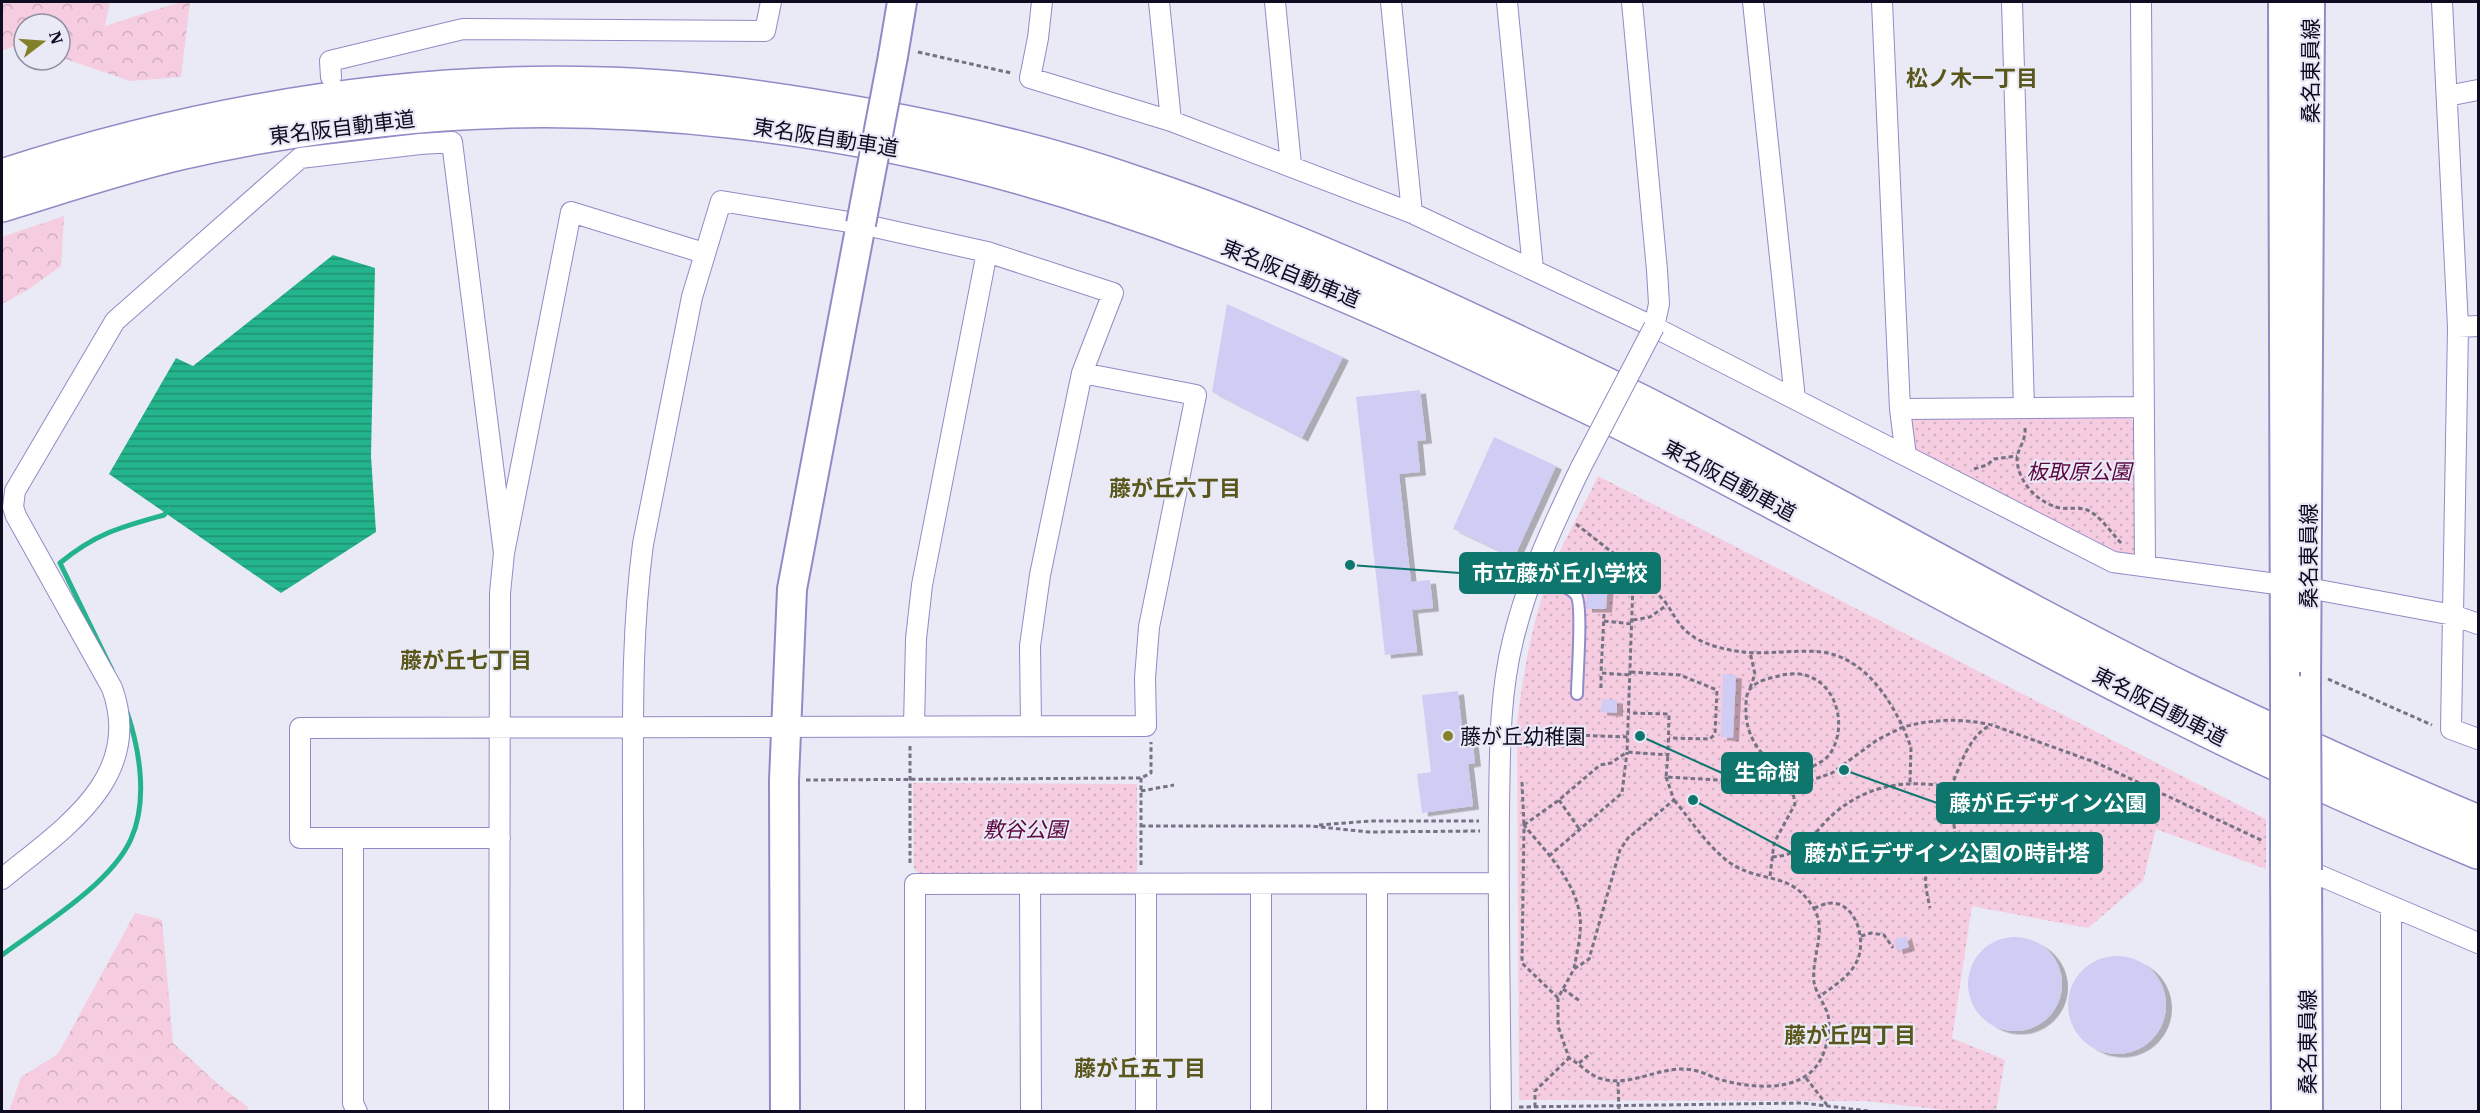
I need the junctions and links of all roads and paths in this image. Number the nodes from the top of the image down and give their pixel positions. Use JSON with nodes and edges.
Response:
{"nodes":[{"id":1,"x":771,"y":2,"type":"edge"},
{"id":2,"x":902,"y":2,"type":"edge"},
{"id":3,"x":1042,"y":2,"type":"edge"},
{"id":4,"x":1159,"y":2,"type":"edge"},
{"id":5,"x":1275,"y":2,"type":"edge"},
{"id":6,"x":1391,"y":2,"type":"edge"},
{"id":7,"x":1507,"y":2,"type":"edge"},
{"id":8,"x":1632,"y":2,"type":"edge"},
{"id":9,"x":1637,"y":2,"type":"edge"},
{"id":10,"x":1753,"y":2,"type":"edge"},
{"id":11,"x":1882,"y":2,"type":"edge"},
{"id":12,"x":2012,"y":2,"type":"edge"},
{"id":13,"x":2141,"y":2,"type":"edge"},
{"id":14,"x":2283,"y":2,"type":"edge"},
{"id":15,"x":2310,"y":2,"type":"edge"},
{"id":16,"x":2442,"y":2,"type":"edge"},
{"id":17,"x":903,"y":54,"type":"junction"},
{"id":18,"x":331,"y":76,"type":"dead end"},
{"id":19,"x":1030,"y":78,"type":"junction"},
{"id":20,"x":2478,"y":90,"type":"edge"},
{"id":21,"x":2447,"y":96,"type":"junction"},
{"id":22,"x":1171,"y":121,"type":"junction"},
{"id":23,"x":1291,"y":165,"type":"junction"},
{"id":24,"x":2,"y":176,"type":"edge"},
{"id":25,"x":2,"y":205,"type":"edge"},
{"id":26,"x":1412,"y":213,"type":"junction"},
{"id":27,"x":861,"y":224,"type":"junction"},
{"id":28,"x":987,"y":252,"type":"junction"},
{"id":29,"x":704,"y":253,"type":"junction"},
{"id":30,"x":1533,"y":269,"type":"junction"},
{"id":31,"x":2478,"y":326,"type":"edge"},
{"id":32,"x":1654,"y":327,"type":"junction"},
{"id":33,"x":2458,"y":327,"type":"junction"},
{"id":34,"x":1082,"y":373,"type":"junction"},
{"id":35,"x":1795,"y":399,"type":"junction"},
{"id":36,"x":2143,"y":407,"type":"junction"},
{"id":37,"x":2024,"y":408,"type":"junction"},
{"id":38,"x":1900,"y":409,"type":"junction"},
{"id":39,"x":1906,"y":456,"type":"junction"},
{"id":40,"x":2017,"y":456,"type":"junction"},
{"id":41,"x":1968,"y":469,"type":"dead end"},
{"id":42,"x":1572,"y":522,"type":"dead end"},
{"id":43,"x":504,"y":553,"type":"junction"},
{"id":44,"x":1627,"y":564,"type":"junction"},
{"id":45,"x":2145,"y":566,"type":"junction"},
{"id":46,"x":1532,"y":578,"type":"junction"},
{"id":47,"x":2296,"y":587,"type":"junction"},
{"id":48,"x":1667,"y":605,"type":"junction"},
{"id":49,"x":1604,"y":614,"type":"dead end"},
{"id":50,"x":2453,"y":615,"type":"junction"},
{"id":51,"x":1604,"y":621,"type":"junction"},
{"id":52,"x":1633,"y":622,"type":"junction"},
{"id":53,"x":2478,"y":624,"type":"edge"},
{"id":54,"x":1750,"y":652,"type":"junction"},
{"id":55,"x":1601,"y":673,"type":"junction"},
{"id":56,"x":1630,"y":673,"type":"junction"},
{"id":57,"x":2305,"y":679,"type":"junction"},
{"id":58,"x":1600,"y":688,"type":"dead end"},
{"id":59,"x":1750,"y":689,"type":"junction"},
{"id":60,"x":1577,"y":694,"type":"dead end"},
{"id":61,"x":1629,"y":713,"type":"junction"},
{"id":62,"x":1992,"y":725,"type":"junction"},
{"id":63,"x":633,"y":726,"type":"junction"},
{"id":64,"x":912,"y":726,"type":"junction"},
{"id":65,"x":1031,"y":726,"type":"junction"},
{"id":66,"x":1146,"y":726,"type":"junction"},
{"id":67,"x":499,"y":727,"type":"junction"},
{"id":68,"x":785,"y":727,"type":"junction"},
{"id":69,"x":1903,"y":727,"type":"junction"},
{"id":70,"x":2451,"y":729,"type":"junction"},
{"id":71,"x":1514,"y":733,"type":"dead end"},
{"id":72,"x":1628,"y":737,"type":"junction"},
{"id":73,"x":1669,"y":738,"type":"junction"},
{"id":74,"x":2478,"y":739,"type":"edge"},
{"id":75,"x":1627,"y":752,"type":"junction"},
{"id":76,"x":1668,"y":755,"type":"junction"},
{"id":77,"x":1806,"y":770,"type":"junction"},
{"id":78,"x":1666,"y":777,"type":"junction"},
{"id":79,"x":1141,"y":778,"type":"junction"},
{"id":80,"x":910,"y":779,"type":"junction"},
{"id":81,"x":802,"y":780,"type":"dead end"},
{"id":82,"x":1522,"y":782,"type":"dead end"},
{"id":83,"x":1807,"y":782,"type":"junction"},
{"id":84,"x":1910,"y":782,"type":"junction"},
{"id":85,"x":1174,"y":785,"type":"dead end"},
{"id":86,"x":1792,"y":787,"type":"junction"},
{"id":87,"x":1951,"y":788,"type":"junction"},
{"id":88,"x":1141,"y":791,"type":"junction"},
{"id":89,"x":1559,"y":800,"type":"junction"},
{"id":90,"x":1674,"y":800,"type":"junction"},
{"id":91,"x":1479,"y":821,"type":"dead end"},
{"id":92,"x":2478,"y":822,"type":"edge"},
{"id":93,"x":1524,"y":825,"type":"junction"},
{"id":94,"x":1141,"y":826,"type":"junction"},
{"id":95,"x":1310,"y":826,"type":"junction"},
{"id":96,"x":1580,"y":830,"type":"junction"},
{"id":97,"x":1488,"y":831,"type":"dead end"},
{"id":98,"x":353,"y":838,"type":"junction"},
{"id":99,"x":500,"y":838,"type":"junction"},
{"id":100,"x":2478,"y":852,"type":"edge"},
{"id":101,"x":1549,"y":856,"type":"junction"},
{"id":102,"x":1772,"y":857,"type":"junction"},
{"id":103,"x":2288,"y":861,"type":"junction"},
{"id":104,"x":1770,"y":876,"type":"junction"},
{"id":105,"x":2,"y":879,"type":"edge"},
{"id":106,"x":1497,"y":883,"type":"junction"},
{"id":107,"x":915,"y":884,"type":"junction"},
{"id":108,"x":1030,"y":884,"type":"junction"},
{"id":109,"x":1261,"y":884,"type":"junction"},
{"id":110,"x":1377,"y":884,"type":"junction"},
{"id":111,"x":1143,"y":885,"type":"junction"},
{"id":112,"x":2391,"y":906,"type":"junction"},
{"id":113,"x":1814,"y":908,"type":"junction"},
{"id":114,"x":1930,"y":908,"type":"dead end"},
{"id":115,"x":1861,"y":936,"type":"junction"},
{"id":116,"x":2478,"y":943,"type":"edge"},
{"id":117,"x":1893,"y":948,"type":"dead end"},
{"id":118,"x":1574,"y":969,"type":"junction"},
{"id":119,"x":1563,"y":988,"type":"junction"},
{"id":120,"x":1819,"y":997,"type":"junction"},
{"id":121,"x":1558,"y":998,"type":"junction"},
{"id":122,"x":1580,"y":1001,"type":"dead end"},
{"id":123,"x":1591,"y":1053,"type":"dead end"},
{"id":124,"x":1569,"y":1058,"type":"junction"},
{"id":125,"x":1579,"y":1064,"type":"junction"},
{"id":126,"x":1806,"y":1078,"type":"junction"},
{"id":127,"x":1618,"y":1082,"type":"junction"},
{"id":128,"x":1619,"y":1106,"type":"junction"},
{"id":129,"x":1827,"y":1106,"type":"junction"},
{"id":130,"x":1535,"y":1107,"type":"junction"},
{"id":131,"x":1507,"y":1109,"type":"edge"},
{"id":132,"x":357,"y":1112,"type":"edge"},
{"id":133,"x":499,"y":1112,"type":"edge"},
{"id":134,"x":634,"y":1112,"type":"edge"},
{"id":135,"x":785,"y":1112,"type":"edge"},
{"id":136,"x":915,"y":1112,"type":"edge"},
{"id":137,"x":1031,"y":1112,"type":"edge"},
{"id":138,"x":1146,"y":1112,"type":"edge"},
{"id":139,"x":1261,"y":1112,"type":"edge"},
{"id":140,"x":1377,"y":1112,"type":"edge"},
{"id":141,"x":1619,"y":1112,"type":"edge"},
{"id":142,"x":1876,"y":1112,"type":"edge"},
{"id":143,"x":2286,"y":1112,"type":"edge"},
{"id":144,"x":2308,"y":1112,"type":"edge"},
{"id":145,"x":2391,"y":1112,"type":"edge"}],
"edges":[{"from":1,"to":18,"type":"street"},
{"from":2,"to":17,"type":"main road"},
{"from":3,"to":19,"type":"street"},
{"from":4,"to":22,"type":"street"},
{"from":5,"to":23,"type":"street"},
{"from":6,"to":26,"type":"street"},
{"from":7,"to":30,"type":"street"},
{"from":8,"to":9,"type":"street"},
{"from":8,"to":32,"type":"street"},
{"from":10,"to":35,"type":"street"},
{"from":11,"to":38,"type":"street"},
{"from":12,"to":37,"type":"street"},
{"from":13,"to":36,"type":"street"},
{"from":14,"to":47,"type":"main road","name":"桑名東員線"},
{"from":15,"to":47,"type":"main road","name":"桑名東員線"},
{"from":16,"to":21,"type":"street"},
{"from":17,"to":19,"type":"path"},
{"from":17,"to":27,"type":"main road","bridge":true},
{"from":19,"to":22,"type":"street"},
{"from":20,"to":21,"type":"street"},
{"from":21,"to":33,"type":"street"},
{"from":22,"to":23,"type":"street"},
{"from":23,"to":26,"type":"street"},
{"from":24,"to":92,"type":"highway","name":"東名阪自動車道"},
{"from":25,"to":100,"type":"highway","name":"東名阪自動車道"},
{"from":26,"to":30,"type":"street"},
{"from":27,"to":28,"type":"street"},
{"from":27,"to":29,"type":"street"},
{"from":27,"to":68,"type":"main road"},
{"from":28,"to":34,"type":"street"},
{"from":28,"to":64,"type":"street"},
{"from":29,"to":43,"type":"street"},
{"from":29,"to":63,"type":"street"},
{"from":30,"to":32,"type":"street"},
{"from":31,"to":33,"type":"street"},
{"from":32,"to":35,"type":"street"},
{"from":32,"to":46,"type":"street","bridge":true},
{"from":33,"to":50,"type":"street"},
{"from":34,"to":65,"type":"street"},
{"from":34,"to":66,"type":"street"},
{"from":35,"to":39,"type":"street"},
{"from":36,"to":37,"type":"street"},
{"from":36,"to":45,"type":"street"},
{"from":37,"to":38,"type":"street"},
{"from":37,"to":40,"type":"path"},
{"from":38,"to":39,"type":"street"},
{"from":39,"to":45,"type":"street"},
{"from":40,"to":41,"type":"path"},
{"from":40,"to":45,"type":"path"},
{"from":42,"to":44,"type":"path"},
{"from":43,"to":67,"type":"street"},
{"from":43,"to":105,"type":"street"},
{"from":44,"to":48,"type":"path"},
{"from":44,"to":52,"type":"path"},
{"from":45,"to":47,"type":"street"},
{"from":46,"to":60,"type":"lane"},
{"from":46,"to":106,"type":"street"},
{"from":47,"to":50,"type":"street"},
{"from":47,"to":57,"type":"main road","name":"桑名東員線"},
{"from":48,"to":52,"type":"path"},
{"from":48,"to":54,"type":"path"},
{"from":49,"to":51,"type":"path"},
{"from":50,"to":53,"type":"street"},
{"from":50,"to":70,"type":"street"},
{"from":51,"to":52,"type":"path"},
{"from":51,"to":55,"type":"path"},
{"from":52,"to":56,"type":"path"},
{"from":54,"to":59,"type":"path"},
{"from":54,"to":69,"type":"path"},
{"from":55,"to":56,"type":"path"},
{"from":55,"to":58,"type":"path"},
{"from":56,"to":61,"type":"path"},
{"from":56,"to":73,"type":"path"},
{"from":57,"to":70,"type":"path"},
{"from":57,"to":103,"type":"main road","name":"桑名東員線","bridge":true},
{"from":59,"to":77,"type":"path"},
{"from":59,"to":77,"type":"path"},
{"from":61,"to":72,"type":"path"},
{"from":61,"to":73,"type":"path"},
{"from":62,"to":69,"type":"path"},
{"from":62,"to":87,"type":"path"},
{"from":62,"to":103,"type":"path"},
{"from":63,"to":67,"type":"street"},
{"from":63,"to":68,"type":"street"},
{"from":63,"to":134,"type":"street"},
{"from":64,"to":65,"type":"street"},
{"from":64,"to":68,"type":"street"},
{"from":64,"to":80,"type":"path"},
{"from":65,"to":66,"type":"street"},
{"from":66,"to":79,"type":"path"},
{"from":67,"to":98,"type":"street"},
{"from":67,"to":99,"type":"street"},
{"from":68,"to":135,"type":"main road"},
{"from":69,"to":83,"type":"path"},
{"from":69,"to":84,"type":"path"},
{"from":70,"to":74,"type":"street"},
{"from":71,"to":72,"type":"path"},
{"from":72,"to":75,"type":"path"},
{"from":73,"to":76,"type":"path"},
{"from":75,"to":76,"type":"path"},
{"from":75,"to":89,"type":"path"},
{"from":75,"to":96,"type":"path"},
{"from":76,"to":78,"type":"path"},
{"from":77,"to":83,"type":"path"},
{"from":78,"to":86,"type":"path"},
{"from":78,"to":90,"type":"path"},
{"from":79,"to":80,"type":"path"},
{"from":79,"to":88,"type":"path"},
{"from":80,"to":81,"type":"path"},
{"from":80,"to":107,"type":"path"},
{"from":82,"to":93,"type":"path"},
{"from":83,"to":86,"type":"path"},
{"from":84,"to":87,"type":"path"},
{"from":84,"to":102,"type":"path"},
{"from":85,"to":88,"type":"path"},
{"from":86,"to":102,"type":"path"},
{"from":87,"to":114,"type":"path"},
{"from":88,"to":94,"type":"path"},
{"from":89,"to":93,"type":"path"},
{"from":89,"to":96,"type":"path"},
{"from":90,"to":104,"type":"path"},
{"from":90,"to":118,"type":"path"},
{"from":91,"to":95,"type":"path"},
{"from":93,"to":101,"type":"path"},
{"from":93,"to":121,"type":"path"},
{"from":94,"to":95,"type":"path"},
{"from":94,"to":111,"type":"path"},
{"from":95,"to":97,"type":"path"},
{"from":96,"to":101,"type":"path"},
{"from":98,"to":99,"type":"street"},
{"from":98,"to":132,"type":"street"},
{"from":99,"to":133,"type":"street"},
{"from":101,"to":118,"type":"path"},
{"from":102,"to":104,"type":"path"},
{"from":103,"to":112,"type":"street"},
{"from":103,"to":143,"type":"main road","name":"桑名東員線"},
{"from":103,"to":144,"type":"main road","name":"桑名東員線"},
{"from":104,"to":113,"type":"path"},
{"from":106,"to":110,"type":"street"},
{"from":106,"to":131,"type":"street"},
{"from":107,"to":108,"type":"street"},
{"from":107,"to":136,"type":"street"},
{"from":108,"to":111,"type":"street"},
{"from":108,"to":137,"type":"street"},
{"from":109,"to":110,"type":"street"},
{"from":109,"to":111,"type":"street"},
{"from":109,"to":139,"type":"street"},
{"from":110,"to":140,"type":"street"},
{"from":111,"to":138,"type":"street"},
{"from":112,"to":116,"type":"street"},
{"from":112,"to":145,"type":"street"},
{"from":113,"to":115,"type":"path"},
{"from":113,"to":120,"type":"path"},
{"from":115,"to":117,"type":"path"},
{"from":115,"to":120,"type":"path"},
{"from":118,"to":119,"type":"path"},
{"from":119,"to":121,"type":"path"},
{"from":119,"to":122,"type":"path"},
{"from":120,"to":126,"type":"path"},
{"from":121,"to":124,"type":"path"},
{"from":123,"to":125,"type":"path"},
{"from":124,"to":125,"type":"path"},
{"from":124,"to":130,"type":"path"},
{"from":125,"to":127,"type":"path"},
{"from":126,"to":127,"type":"path"},
{"from":126,"to":129,"type":"path"},
{"from":127,"to":128,"type":"path"},
{"from":128,"to":129,"type":"path"},
{"from":128,"to":130,"type":"path"},
{"from":128,"to":141,"type":"path"},
{"from":129,"to":142,"type":"path"},
{"from":130,"to":131,"type":"path"}]}
